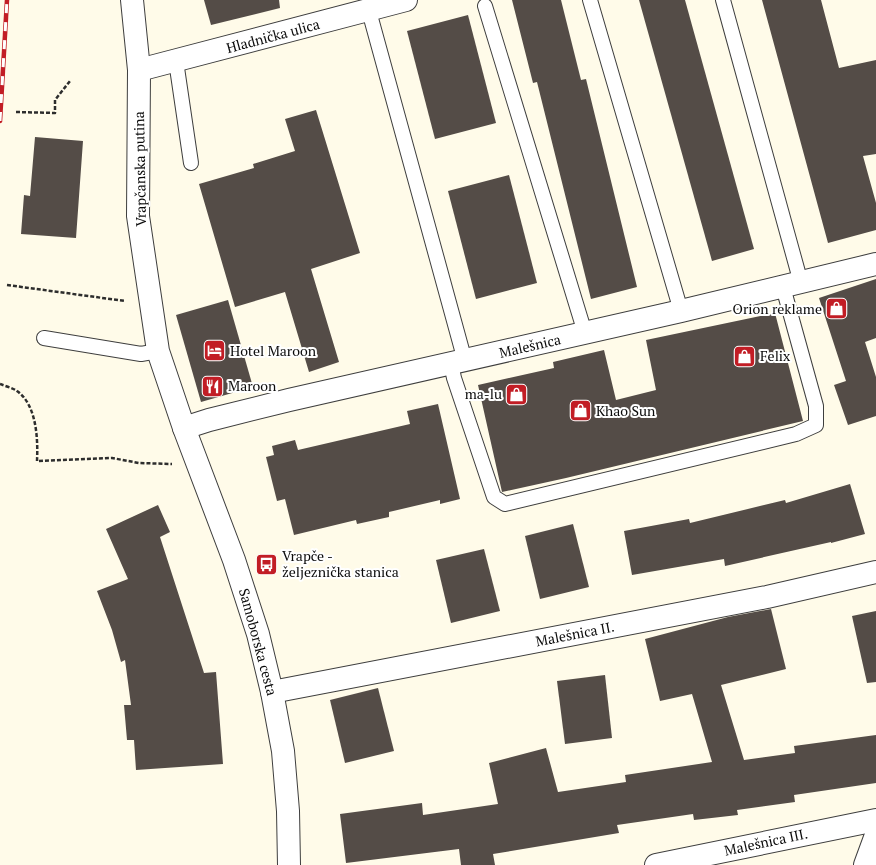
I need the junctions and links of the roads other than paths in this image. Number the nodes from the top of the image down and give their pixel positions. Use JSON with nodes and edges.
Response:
{"nodes":[{"id":1,"x":132,"y":0,"type":"edge"},
{"id":2,"x":406,"y":0,"type":"edge"},
{"id":3,"x":590,"y":0,"type":"edge"},
{"id":4,"x":723,"y":0,"type":"edge"},
{"id":5,"x":485,"y":6,"type":"dead end"},
{"id":6,"x":369,"y":10,"type":"junction"},
{"id":7,"x":176,"y":61,"type":"junction"},
{"id":8,"x":139,"y":70,"type":"junction"},
{"id":9,"x":191,"y":163,"type":"dead end"},
{"id":10,"x":876,"y":264,"type":"edge"},
{"id":11,"x":792,"y":285,"type":"junction"},
{"id":12,"x":681,"y":311,"type":"junction"},
{"id":13,"x":585,"y":333,"type":"junction"},
{"id":14,"x":44,"y":338,"type":"dead end"},
{"id":15,"x":158,"y":351,"type":"junction"},
{"id":16,"x":458,"y":362,"type":"junction"},
{"id":17,"x":184,"y":428,"type":"junction"},
{"id":18,"x":876,"y":572,"type":"edge"},
{"id":19,"x":272,"y":692,"type":"junction"},
{"id":20,"x":876,"y":820,"type":"edge"},
{"id":21,"x":876,"y":836,"type":"edge"},
{"id":22,"x":289,"y":865,"type":"edge"},
{"id":23,"x":656,"y":865,"type":"edge"},
{"id":24,"x":865,"y":865,"type":"edge"}],
"edges":[{"from":1,"to":8,"type":"street","name":"Vrapčanska putina"},
{"from":2,"to":6,"type":"street","name":"Hladnička ulica"},
{"from":3,"to":12,"type":"lane"},
{"from":4,"to":11,"type":"lane"},
{"from":5,"to":13,"type":"lane"},
{"from":6,"to":7,"type":"street","name":"Hladnička ulica"},
{"from":6,"to":16,"type":"lane"},
{"from":7,"to":8,"type":"street","name":"Hladnička ulica"},
{"from":7,"to":9,"type":"lane"},
{"from":8,"to":15,"type":"street","name":"Vrapčanska putina"},
{"from":10,"to":11,"type":"street","name":"Malešnica"},
{"from":11,"to":12,"type":"street","name":"Malešnica"},
{"from":11,"to":16,"type":"lane"},
{"from":12,"to":13,"type":"street","name":"Malešnica"},
{"from":13,"to":16,"type":"street","name":"Malešnica"},
{"from":14,"to":15,"type":"lane"},
{"from":15,"to":17,"type":"street","name":"Vrapčanska putina"},
{"from":16,"to":17,"type":"street","name":"Malešnica"},
{"from":17,"to":19,"type":"street","name":"Samoborska cesta"},
{"from":18,"to":19,"type":"street","name":"Malešnica II."},
{"from":19,"to":22,"type":"street","name":"Samoborska cesta"},
{"from":20,"to":23,"type":"street","name":"Malešnica III."},
{"from":21,"to":24,"type":"street"}]}
